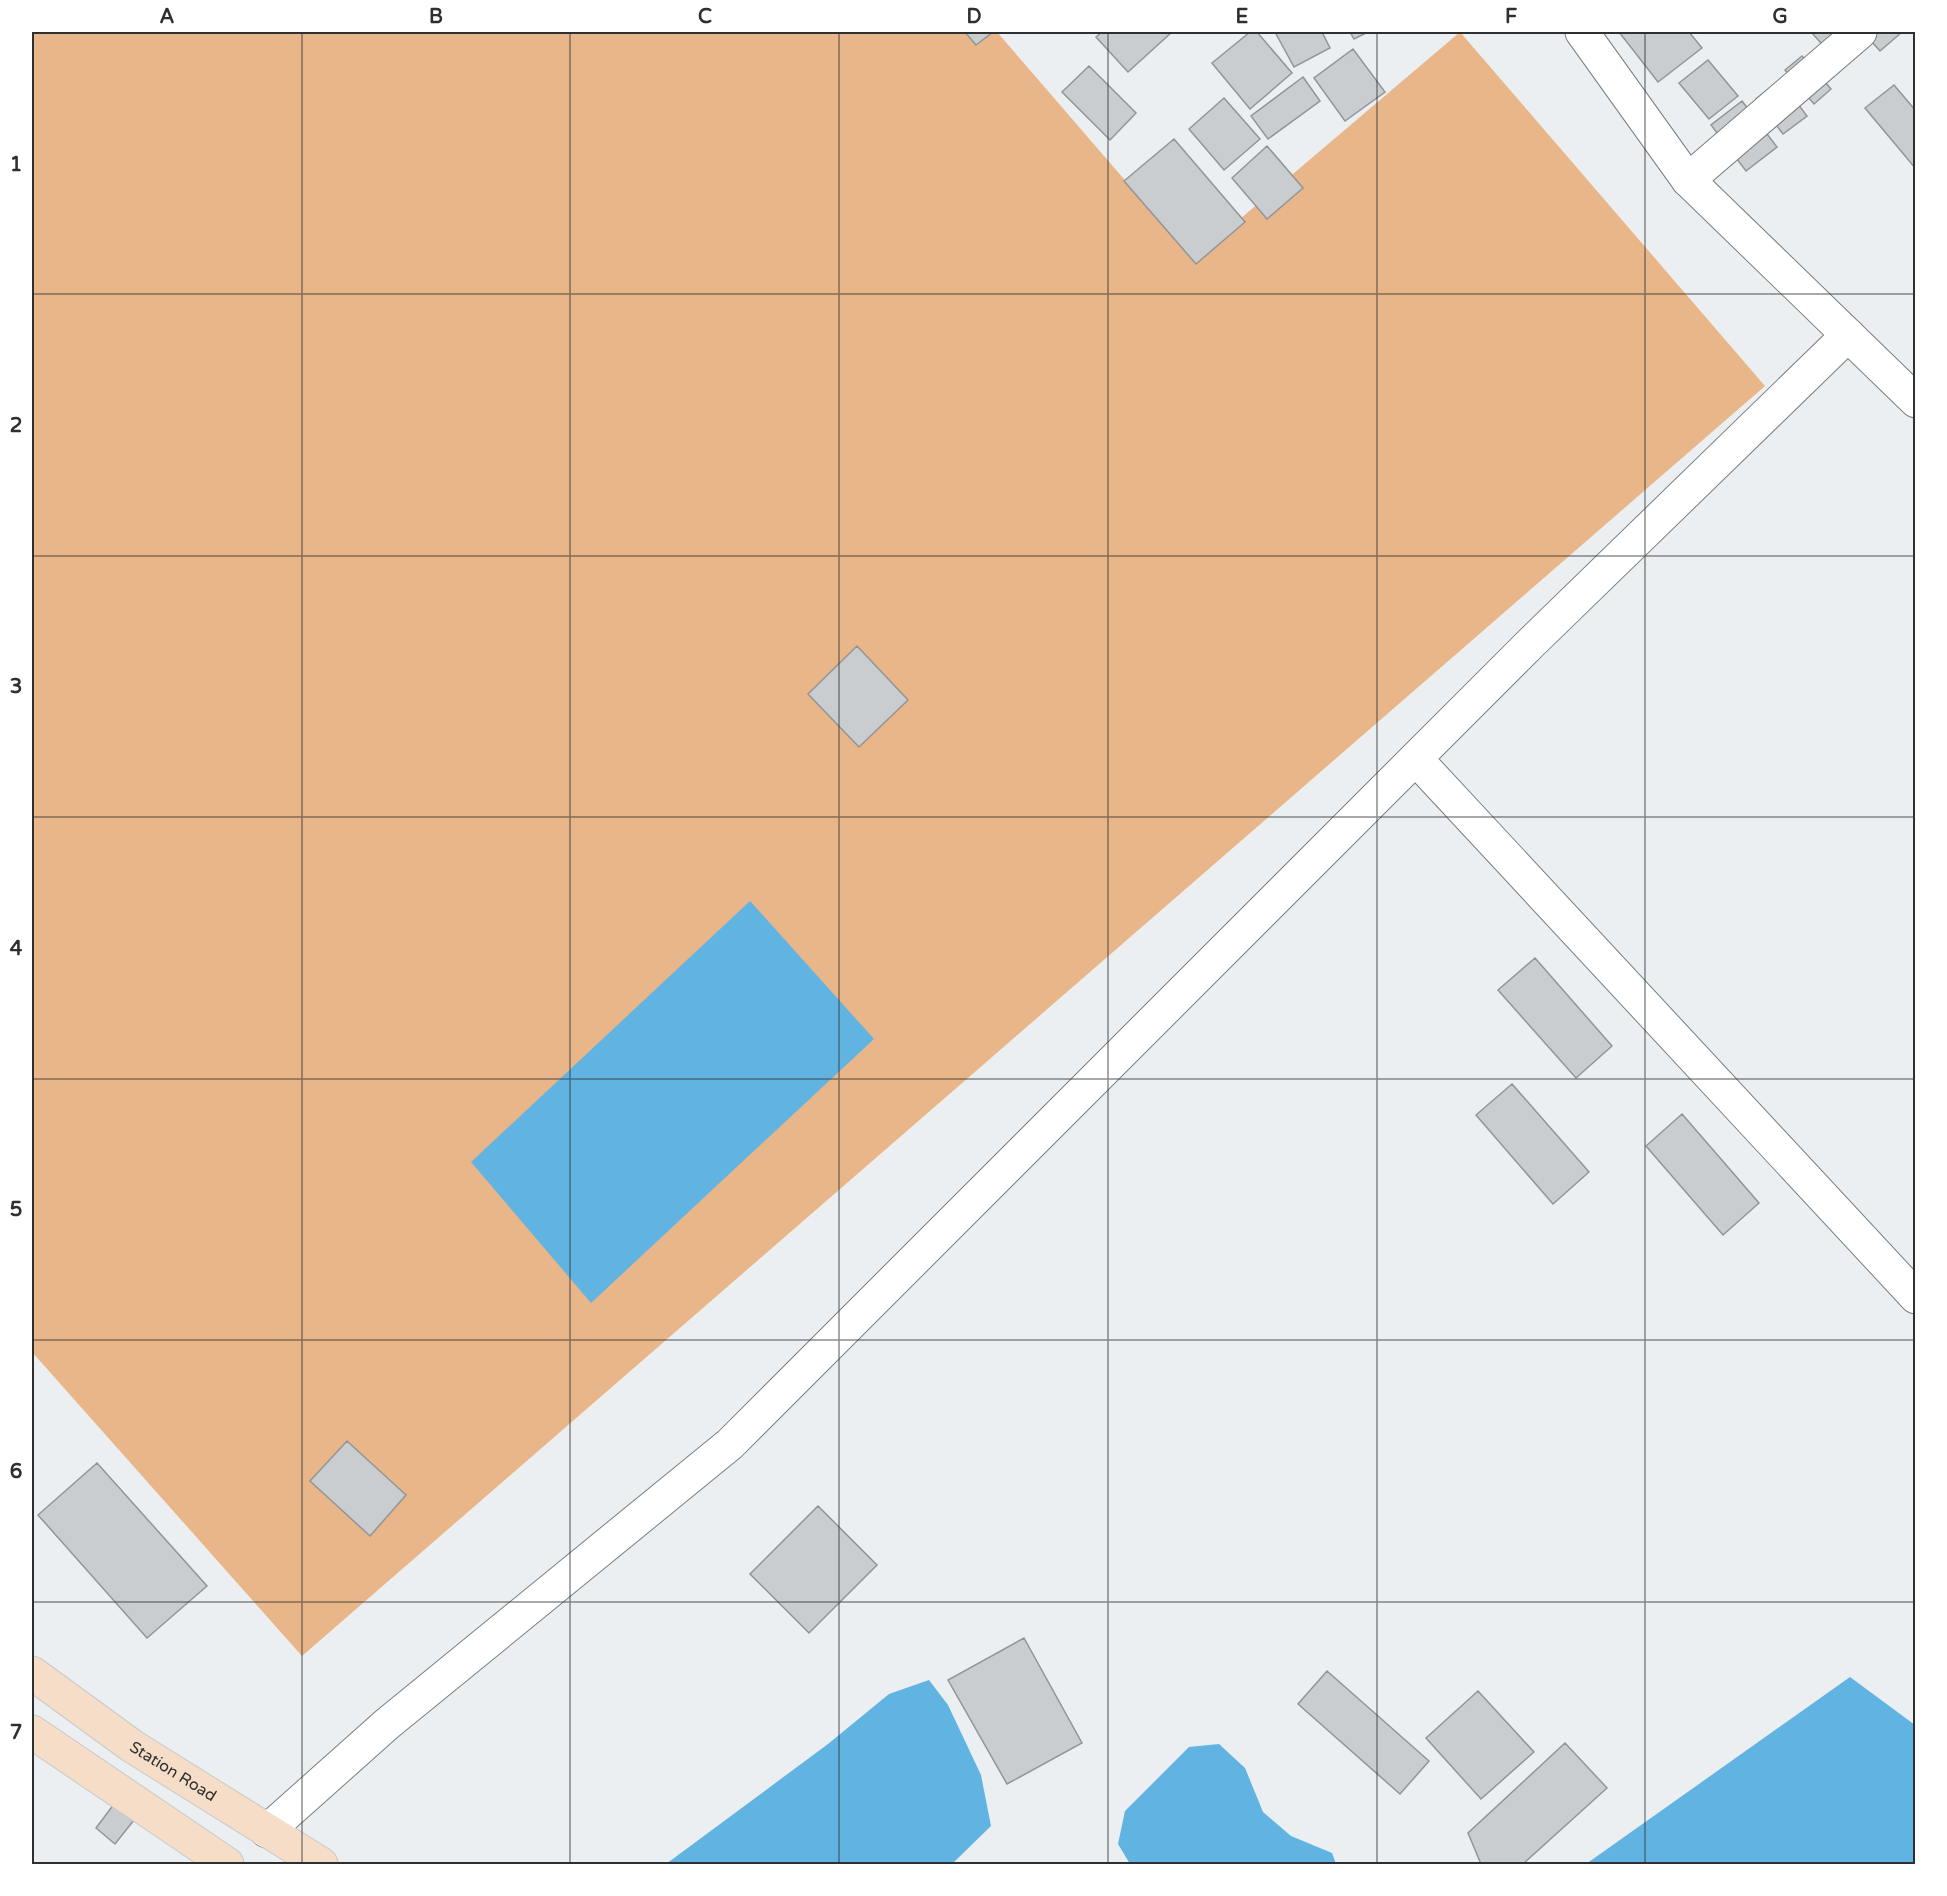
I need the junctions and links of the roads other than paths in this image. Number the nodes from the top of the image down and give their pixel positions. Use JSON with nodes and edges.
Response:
{"nodes":[{"id":1,"x":1582,"y":32,"type":"edge"},
{"id":2,"x":1860,"y":32,"type":"edge"},
{"id":3,"x":1688,"y":180,"type":"junction"},
{"id":4,"x":1848,"y":335,"type":"junction"},
{"id":5,"x":1916,"y":400,"type":"edge"},
{"id":6,"x":1416,"y":759,"type":"junction"},
{"id":7,"x":1916,"y":1297,"type":"edge"},
{"id":8,"x":32,"y":1673,"type":"edge"},
{"id":9,"x":32,"y":1732,"type":"edge"},
{"id":10,"x":267,"y":1831,"type":"junction"},
{"id":11,"x":227,"y":1864,"type":"edge"},
{"id":12,"x":321,"y":1864,"type":"edge"}],
"edges":[{"from":1,"to":3,"type":"street"},
{"from":2,"to":3,"type":"street"},
{"from":3,"to":4,"type":"street"},
{"from":4,"to":5,"type":"street"},
{"from":4,"to":6,"type":"street"},
{"from":6,"to":7,"type":"street"},
{"from":6,"to":10,"type":"street"},
{"from":8,"to":10,"type":"main road","name":"Station Road"},
{"from":9,"to":11,"type":"main road"},
{"from":10,"to":12,"type":"main road","name":"Station Road"}]}
